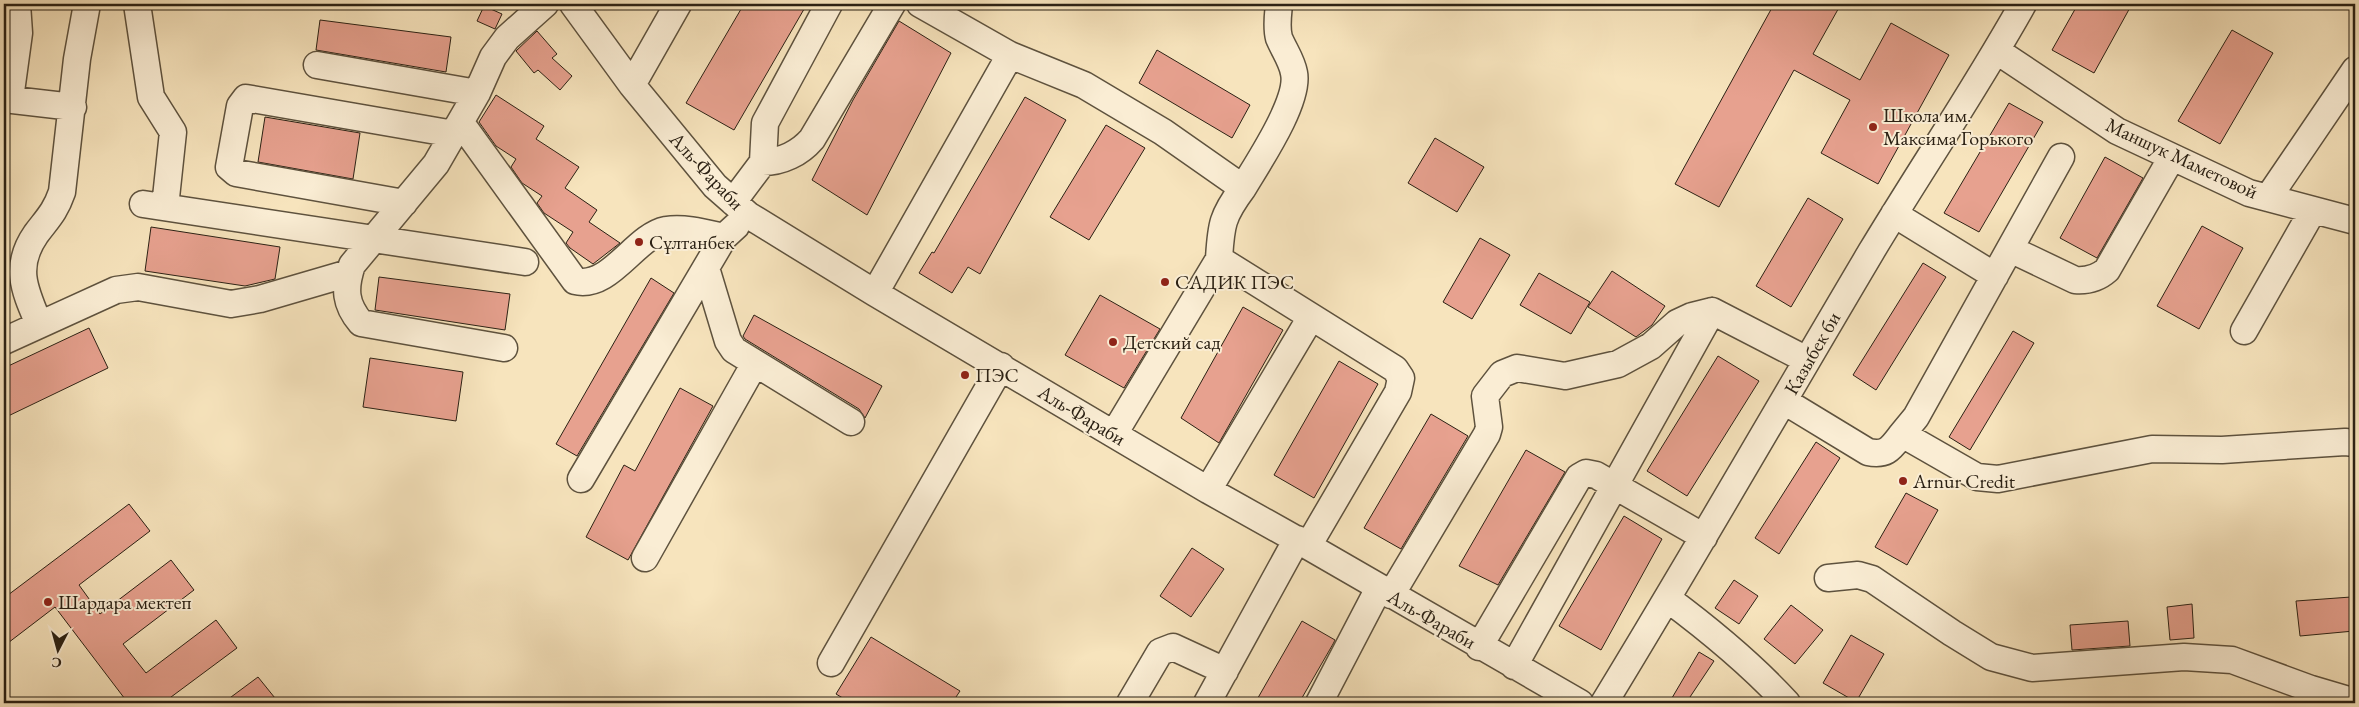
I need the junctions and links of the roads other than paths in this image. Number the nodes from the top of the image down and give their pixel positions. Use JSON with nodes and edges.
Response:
{"nodes":[{"id":1,"x":17,"y":4,"type":"edge"},
{"id":2,"x":87,"y":4,"type":"edge"},
{"id":3,"x":137,"y":4,"type":"edge"},
{"id":4,"x":545,"y":4,"type":"edge"},
{"id":5,"x":573,"y":4,"type":"edge"},
{"id":6,"x":678,"y":4,"type":"edge"},
{"id":7,"x":829,"y":4,"type":"edge"},
{"id":8,"x":892,"y":4,"type":"edge"},
{"id":9,"x":920,"y":4,"type":"edge"},
{"id":10,"x":1279,"y":4,"type":"edge"},
{"id":11,"x":2023,"y":4,"type":"edge"},
{"id":12,"x":1996,"y":51,"type":"junction"},
{"id":13,"x":1010,"y":55,"type":"junction"},
{"id":14,"x":318,"y":65,"type":"dead end"},
{"id":15,"x":2355,"y":70,"type":"edge"},
{"id":16,"x":632,"y":85,"type":"junction"},
{"id":17,"x":477,"y":93,"type":"junction"},
{"id":18,"x":7,"y":99,"type":"edge"},
{"id":19,"x":73,"y":107,"type":"junction"},
{"id":20,"x":457,"y":129,"type":"junction"},
{"id":21,"x":2172,"y":157,"type":"junction"},
{"id":22,"x":2061,"y":158,"type":"dead end"},
{"id":23,"x":763,"y":162,"type":"junction"},
{"id":24,"x":1242,"y":188,"type":"junction"},
{"id":25,"x":2268,"y":198,"type":"junction"},
{"id":26,"x":404,"y":203,"type":"junction"},
{"id":27,"x":741,"y":208,"type":"junction"},
{"id":28,"x":2312,"y":210,"type":"junction"},
{"id":29,"x":1894,"y":214,"type":"junction"},
{"id":30,"x":2355,"y":221,"type":"edge"},
{"id":31,"x":724,"y":237,"type":"junction"},
{"id":32,"x":373,"y":239,"type":"junction"},
{"id":33,"x":2010,"y":249,"type":"junction"},
{"id":34,"x":1219,"y":259,"type":"junction"},
{"id":35,"x":525,"y":262,"type":"dead end"},
{"id":36,"x":706,"y":268,"type":"junction"},
{"id":37,"x":349,"y":273,"type":"junction"},
{"id":38,"x":1995,"y":276,"type":"junction"},
{"id":39,"x":875,"y":293,"type":"junction"},
{"id":40,"x":1712,"y":312,"type":"junction"},
{"id":41,"x":1311,"y":317,"type":"junction"},
{"id":42,"x":38,"y":324,"type":"junction"},
{"id":43,"x":2244,"y":331,"type":"dead end"},
{"id":44,"x":4,"y":340,"type":"edge"},
{"id":45,"x":504,"y":348,"type":"dead end"},
{"id":46,"x":1807,"y":360,"type":"junction"},
{"id":47,"x":754,"y":363,"type":"junction"},
{"id":48,"x":1001,"y":366,"type":"junction"},
{"id":49,"x":1784,"y":401,"type":"junction"},
{"id":50,"x":851,"y":422,"type":"dead end"},
{"id":51,"x":1114,"y":434,"type":"junction"},
{"id":52,"x":1902,"y":434,"type":"junction"},
{"id":53,"x":2355,"y":443,"type":"edge"},
{"id":54,"x":581,"y":479,"type":"dead end"},
{"id":55,"x":1616,"y":485,"type":"junction"},
{"id":56,"x":1208,"y":490,"type":"junction"},
{"id":57,"x":1704,"y":537,"type":"junction"},
{"id":58,"x":1303,"y":543,"type":"junction"},
{"id":59,"x":645,"y":558,"type":"dead end"},
{"id":60,"x":1828,"y":578,"type":"dead end"},
{"id":61,"x":1385,"y":592,"type":"junction"},
{"id":62,"x":1668,"y":599,"type":"junction"},
{"id":63,"x":1480,"y":647,"type":"junction"},
{"id":64,"x":830,"y":663,"type":"dead end"},
{"id":65,"x":1514,"y":666,"type":"junction"},
{"id":66,"x":1225,"y":671,"type":"junction"},
{"id":67,"x":2355,"y":702,"type":"edge"},
{"id":68,"x":1130,"y":703,"type":"edge"},
{"id":69,"x":1207,"y":703,"type":"edge"},
{"id":70,"x":1318,"y":703,"type":"edge"},
{"id":71,"x":1580,"y":703,"type":"edge"},
{"id":72,"x":1604,"y":703,"type":"edge"},
{"id":73,"x":1787,"y":703,"type":"edge"}],
"edges":[{"from":1,"to":18,"type":"street"},
{"from":2,"to":19,"type":"street"},
{"from":3,"to":32,"type":"street"},
{"from":4,"to":17,"type":"street"},
{"from":5,"to":16,"type":"street","name":"Аль-Фараби"},
{"from":6,"to":16,"type":"street"},
{"from":7,"to":23,"type":"street"},
{"from":8,"to":23,"type":"street"},
{"from":9,"to":13,"type":"street"},
{"from":10,"to":24,"type":"street"},
{"from":11,"to":12,"type":"street","name":"Казыбек би"},
{"from":12,"to":21,"type":"street","name":"Маншук Маметовой"},
{"from":12,"to":29,"type":"street","name":"Казыбек би"},
{"from":13,"to":24,"type":"street"},
{"from":13,"to":39,"type":"street"},
{"from":14,"to":17,"type":"street"},
{"from":15,"to":25,"type":"street"},
{"from":16,"to":27,"type":"street","name":"Аль-Фараби"},
{"from":17,"to":20,"type":"street"},
{"from":18,"to":19,"type":"street"},
{"from":19,"to":42,"type":"street"},
{"from":20,"to":26,"type":"street"},
{"from":20,"to":26,"type":"street"},
{"from":20,"to":31,"type":"street"},
{"from":21,"to":25,"type":"street","name":"Маншук Маметовой"},
{"from":21,"to":33,"type":"street"},
{"from":22,"to":33,"type":"street"},
{"from":23,"to":27,"type":"street"},
{"from":24,"to":34,"type":"street"},
{"from":25,"to":28,"type":"street","name":"Маншук Маметовой"},
{"from":26,"to":32,"type":"street"},
{"from":27,"to":31,"type":"street"},
{"from":27,"to":39,"type":"street","name":"Аль-Фараби"},
{"from":28,"to":30,"type":"street","name":"Маншук Маметовой"},
{"from":28,"to":43,"type":"street"},
{"from":29,"to":38,"type":"street"},
{"from":29,"to":46,"type":"street","name":"Казыбек би"},
{"from":31,"to":36,"type":"street"},
{"from":32,"to":35,"type":"street"},
{"from":32,"to":37,"type":"street"},
{"from":33,"to":38,"type":"street"},
{"from":34,"to":41,"type":"street"},
{"from":34,"to":51,"type":"street"},
{"from":36,"to":47,"type":"street"},
{"from":36,"to":54,"type":"street"},
{"from":37,"to":42,"type":"street"},
{"from":37,"to":45,"type":"street"},
{"from":38,"to":52,"type":"street"},
{"from":39,"to":48,"type":"street","name":"Аль-Фараби"},
{"from":40,"to":46,"type":"street"},
{"from":40,"to":55,"type":"street"},
{"from":40,"to":61,"type":"street"},
{"from":41,"to":56,"type":"street"},
{"from":41,"to":58,"type":"street"},
{"from":42,"to":44,"type":"street"},
{"from":46,"to":49,"type":"street","name":"Казыбек би"},
{"from":47,"to":50,"type":"street"},
{"from":47,"to":59,"type":"street"},
{"from":48,"to":51,"type":"street","name":"Аль-Фараби"},
{"from":48,"to":64,"type":"street"},
{"from":49,"to":52,"type":"street"},
{"from":49,"to":57,"type":"street","name":"Казыбек би"},
{"from":51,"to":56,"type":"street","name":"Аль-Фараби"},
{"from":52,"to":53,"type":"street"},
{"from":55,"to":57,"type":"street"},
{"from":55,"to":63,"type":"street"},
{"from":55,"to":65,"type":"street"},
{"from":56,"to":58,"type":"street","name":"Аль-Фараби"},
{"from":57,"to":62,"type":"street","name":"Казыбек би"},
{"from":58,"to":61,"type":"street","name":"Аль-Фараби"},
{"from":58,"to":66,"type":"street"},
{"from":60,"to":67,"type":"street"},
{"from":61,"to":63,"type":"street","name":"Аль-Фараби"},
{"from":61,"to":70,"type":"street"},
{"from":62,"to":72,"type":"street","name":"Казыбек би"},
{"from":62,"to":73,"type":"street"},
{"from":63,"to":65,"type":"street","name":"Аль-Фараби"},
{"from":65,"to":71,"type":"street","name":"Аль-Фараби"},
{"from":66,"to":68,"type":"street"},
{"from":66,"to":69,"type":"street"}]}
